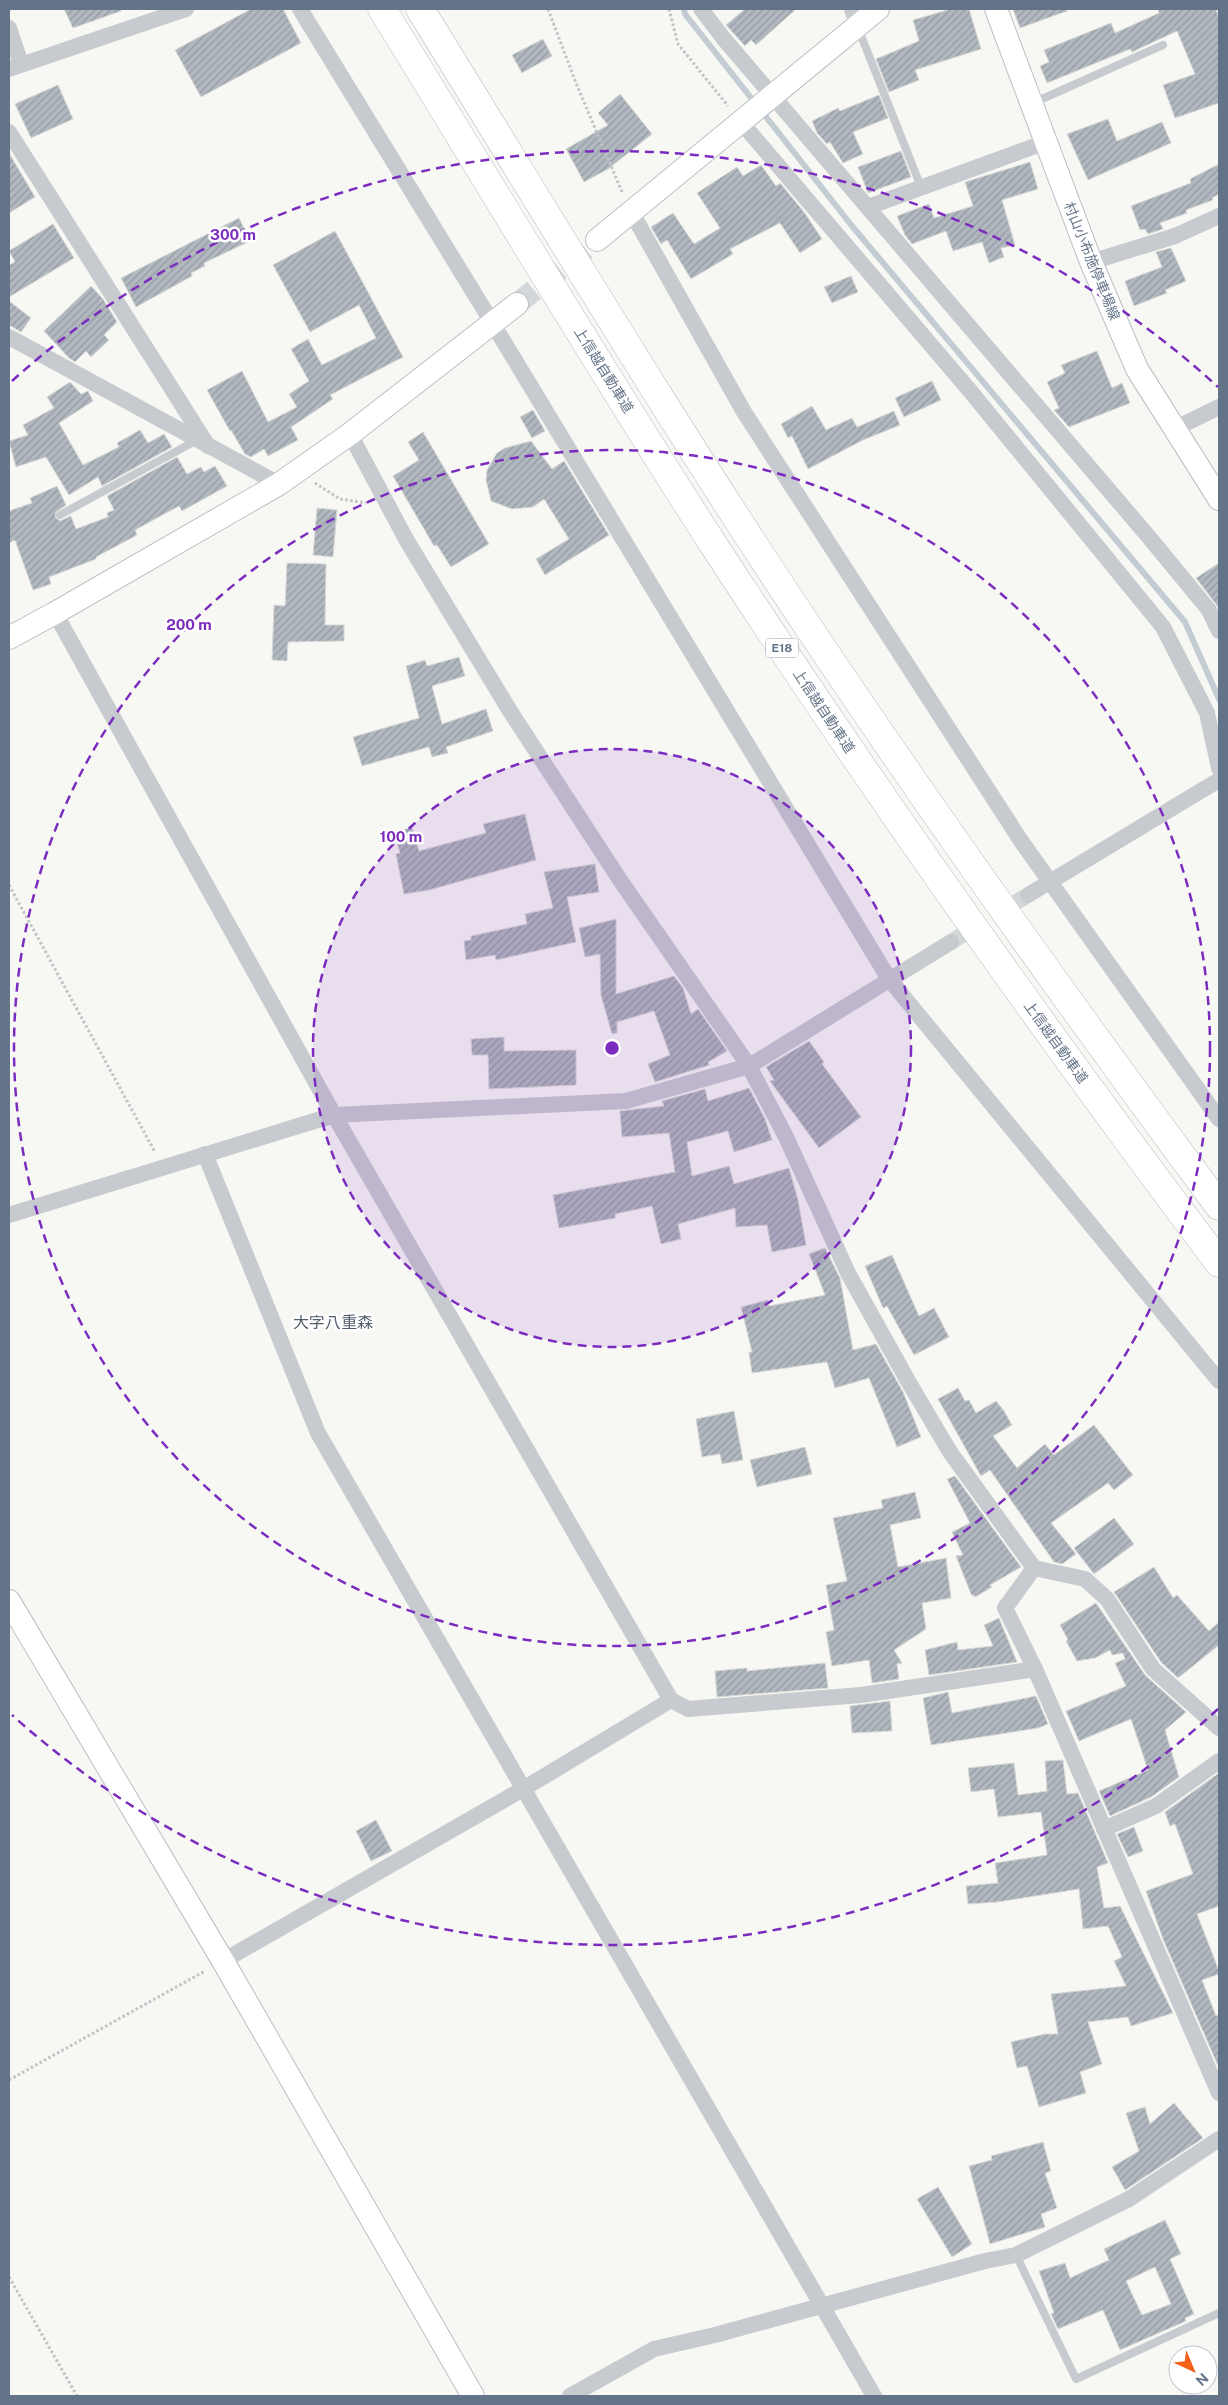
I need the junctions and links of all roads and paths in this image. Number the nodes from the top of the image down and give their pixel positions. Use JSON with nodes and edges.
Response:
{"nodes":[{"id":1,"x":186,"y":9,"type":"edge"},
{"id":2,"x":300,"y":9,"type":"edge"},
{"id":3,"x":382,"y":9,"type":"edge"},
{"id":4,"x":420,"y":9,"type":"edge"},
{"id":5,"x":548,"y":9,"type":"edge"},
{"id":6,"x":669,"y":9,"type":"edge"},
{"id":7,"x":702,"y":9,"type":"edge"},
{"id":8,"x":878,"y":9,"type":"edge"},
{"id":9,"x":996,"y":9,"type":"edge"},
{"id":10,"x":855,"y":17,"type":"edge"},
{"id":11,"x":9,"y":28,"type":"edge"},
{"id":12,"x":1163,"y":45,"type":"dead end"},
{"id":13,"x":15,"y":67,"type":"edge"},
{"id":14,"x":771,"y":97,"type":"junction"},
{"id":15,"x":1031,"y":104,"type":"junction"},
{"id":16,"x":741,"y":122,"type":"junction"},
{"id":17,"x":9,"y":132,"type":"edge"},
{"id":18,"x":1046,"y":142,"type":"junction"},
{"id":19,"x":921,"y":187,"type":"junction"},
{"id":20,"x":868,"y":207,"type":"junction"},
{"id":21,"x":632,"y":213,"type":"junction"},
{"id":22,"x":1219,"y":216,"type":"edge"},
{"id":23,"x":597,"y":240,"type":"tunnel mouth"},
{"id":24,"x":1090,"y":262,"type":"junction"},
{"id":25,"x":518,"y":304,"type":"tunnel mouth"},
{"id":26,"x":493,"y":324,"type":"junction"},
{"id":27,"x":9,"y":337,"type":"edge"},
{"id":28,"x":1219,"y":407,"type":"edge"},
{"id":29,"x":1174,"y":428,"type":"junction"},
{"id":30,"x":350,"y":434,"type":"junction"},
{"id":31,"x":202,"y":443,"type":"junction"},
{"id":32,"x":288,"y":478,"type":"junction"},
{"id":33,"x":1219,"y":499,"type":"edge"},
{"id":34,"x":389,"y":507,"type":"junction"},
{"id":35,"x":60,"y":516,"type":"dead end"},
{"id":36,"x":55,"y":614,"type":"junction"},
{"id":37,"x":1219,"y":631,"type":"edge"},
{"id":38,"x":9,"y":638,"type":"edge"},
{"id":39,"x":1219,"y":768,"type":"edge"},
{"id":40,"x":1219,"y":780,"type":"edge"},
{"id":41,"x":1051,"y":881,"type":"junction"},
{"id":42,"x":9,"y":885,"type":"edge"},
{"id":43,"x":1028,"y":895,"type":"tunnel mouth"},
{"id":44,"x":951,"y":942,"type":"tunnel mouth"},
{"id":45,"x":889,"y":979,"type":"junction"},
{"id":46,"x":749,"y":1066,"type":"junction"},
{"id":47,"x":334,"y":1115,"type":"junction"},
{"id":48,"x":1219,"y":1119,"type":"edge"},
{"id":49,"x":205,"y":1154,"type":"junction"},
{"id":50,"x":163,"y":1167,"type":"junction"},
{"id":51,"x":1219,"y":1206,"type":"edge"},
{"id":52,"x":9,"y":1215,"type":"edge"},
{"id":53,"x":1219,"y":1263,"type":"edge"},
{"id":54,"x":1219,"y":1381,"type":"edge"},
{"id":55,"x":1034,"y":1568,"type":"junction"},
{"id":56,"x":9,"y":1602,"type":"edge"},
{"id":57,"x":1035,"y":1669,"type":"junction"},
{"id":58,"x":671,"y":1700,"type":"junction"},
{"id":59,"x":1219,"y":1728,"type":"edge"},
{"id":60,"x":1219,"y":1761,"type":"edge"},
{"id":61,"x":523,"y":1789,"type":"junction"},
{"id":62,"x":1104,"y":1829,"type":"junction"},
{"id":63,"x":223,"y":1961,"type":"junction"},
{"id":64,"x":9,"y":2080,"type":"edge"},
{"id":65,"x":1219,"y":2094,"type":"edge"},
{"id":66,"x":1219,"y":2139,"type":"edge"},
{"id":67,"x":1016,"y":2255,"type":"junction"},
{"id":68,"x":9,"y":2278,"type":"edge"},
{"id":69,"x":821,"y":2305,"type":"junction"},
{"id":70,"x":1219,"y":2313,"type":"edge"},
{"id":71,"x":77,"y":2396,"type":"edge"},
{"id":72,"x":473,"y":2396,"type":"edge"},
{"id":73,"x":570,"y":2396,"type":"edge"},
{"id":74,"x":874,"y":2396,"type":"edge"}],
"edges":[{"from":1,"to":13,"type":"street"},
{"from":2,"to":26,"type":"street"},
{"from":3,"to":53,"type":"highway","name":"上信越自動車道","number":"E18"},
{"from":4,"to":51,"type":"highway","number":"E18"},
{"from":5,"to":21,"type":"path"},
{"from":6,"to":16,"type":"path"},
{"from":7,"to":14,"type":"street"},
{"from":8,"to":10,"type":"street"},
{"from":9,"to":15,"type":"street","name":"村山小布施停車場線"},
{"from":10,"to":14,"type":"street"},
{"from":10,"to":19,"type":"lane"},
{"from":11,"to":13,"type":"street"},
{"from":12,"to":15,"type":"lane"},
{"from":14,"to":16,"type":"street"},
{"from":14,"to":20,"type":"street"},
{"from":15,"to":18,"type":"street","name":"村山小布施停車場線"},
{"from":16,"to":21,"type":"street"},
{"from":16,"to":39,"type":"street"},
{"from":17,"to":31,"type":"street"},
{"from":18,"to":19,"type":"street"},
{"from":18,"to":24,"type":"street","name":"村山小布施停車場線"},
{"from":19,"to":20,"type":"street"},
{"from":20,"to":37,"type":"street"},
{"from":21,"to":23,"type":"street"},
{"from":21,"to":41,"type":"street"},
{"from":22,"to":24,"type":"street"},
{"from":24,"to":29,"type":"street","name":"村山小布施停車場線"},
{"from":25,"to":26,"type":"street"},
{"from":26,"to":30,"type":"street"},
{"from":26,"to":45,"type":"street"},
{"from":27,"to":31,"type":"street"},
{"from":28,"to":29,"type":"street"},
{"from":29,"to":33,"type":"street","name":"村山小布施停車場線"},
{"from":30,"to":32,"type":"street"},
{"from":30,"to":34,"type":"street"},
{"from":31,"to":32,"type":"street"},
{"from":31,"to":35,"type":"lane"},
{"from":32,"to":34,"type":"path"},
{"from":32,"to":36,"type":"street"},
{"from":34,"to":46,"type":"street"},
{"from":36,"to":38,"type":"street"},
{"from":36,"to":47,"type":"street"},
{"from":40,"to":41,"type":"street"},
{"from":41,"to":43,"type":"street"},
{"from":41,"to":48,"type":"street"},
{"from":42,"to":50,"type":"path"},
{"from":44,"to":45,"type":"street"},
{"from":45,"to":46,"type":"street"},
{"from":45,"to":54,"type":"street"},
{"from":46,"to":47,"type":"street"},
{"from":46,"to":55,"type":"street"},
{"from":47,"to":49,"type":"street"},
{"from":47,"to":58,"type":"street"},
{"from":49,"to":50,"type":"street"},
{"from":49,"to":61,"type":"street"},
{"from":50,"to":52,"type":"street"},
{"from":55,"to":57,"type":"street"},
{"from":55,"to":59,"type":"street"},
{"from":56,"to":63,"type":"street"},
{"from":57,"to":58,"type":"street"},
{"from":57,"to":62,"type":"street"},
{"from":58,"to":61,"type":"street"},
{"from":60,"to":62,"type":"street"},
{"from":61,"to":63,"type":"street"},
{"from":61,"to":69,"type":"street"},
{"from":62,"to":65,"type":"street"},
{"from":63,"to":64,"type":"path"},
{"from":63,"to":72,"type":"street"},
{"from":66,"to":67,"type":"street"},
{"from":67,"to":69,"type":"street"},
{"from":67,"to":70,"type":"lane"},
{"from":68,"to":71,"type":"path"},
{"from":69,"to":73,"type":"street"},
{"from":69,"to":74,"type":"street"}]}
